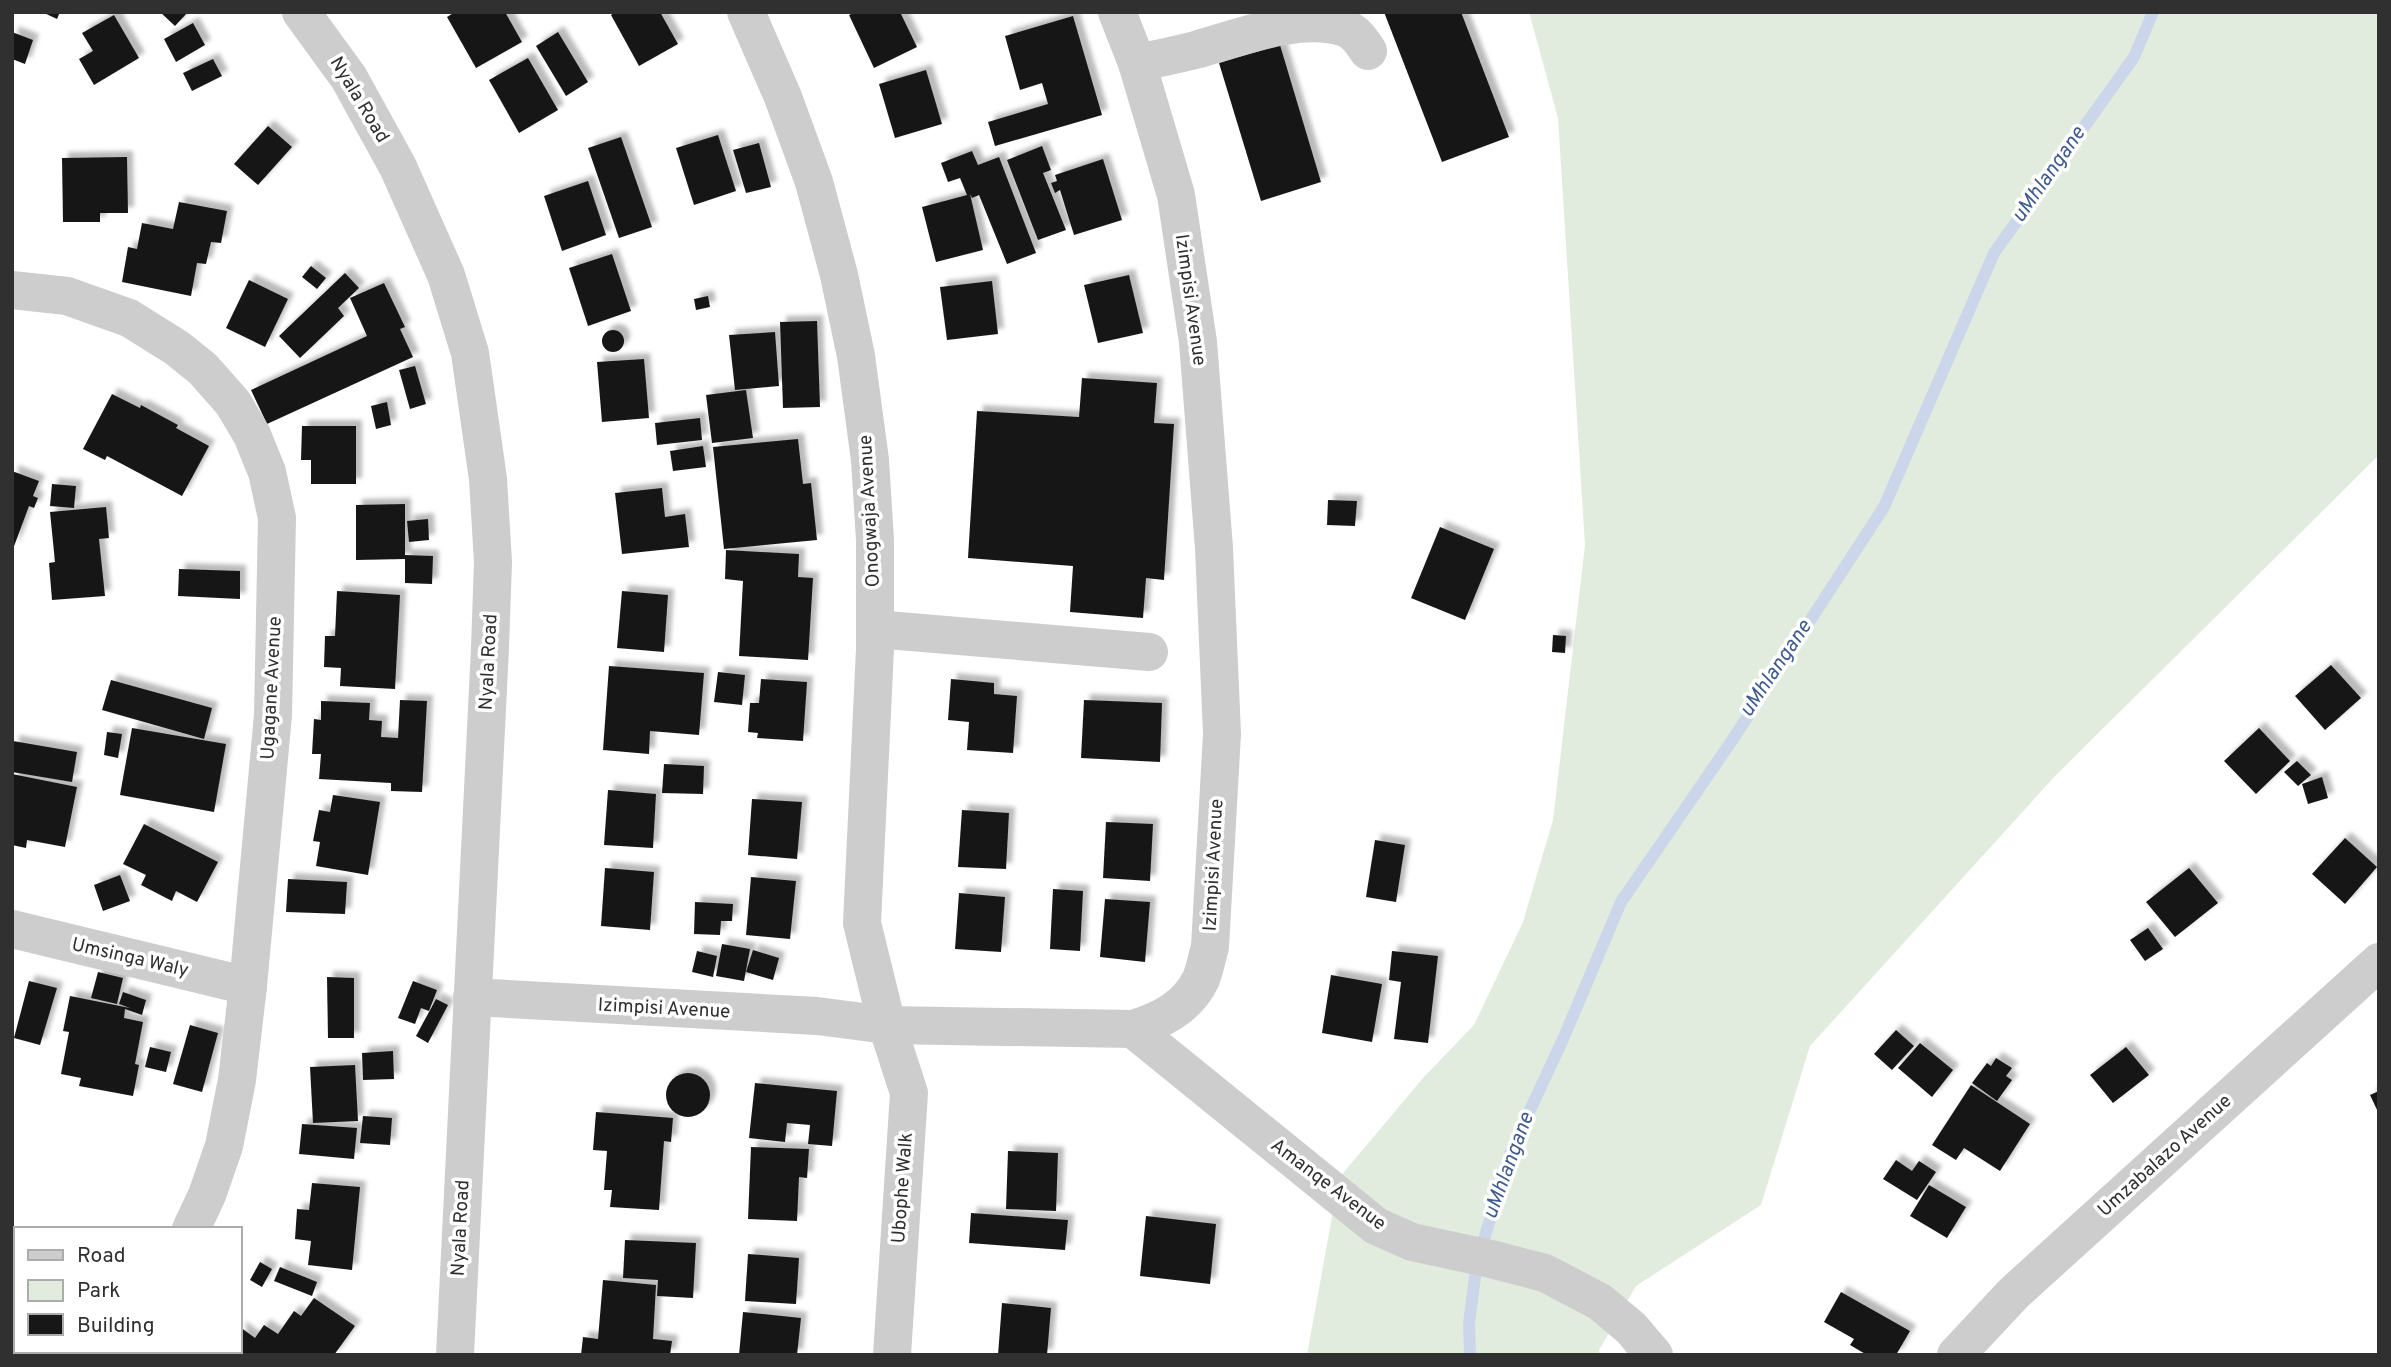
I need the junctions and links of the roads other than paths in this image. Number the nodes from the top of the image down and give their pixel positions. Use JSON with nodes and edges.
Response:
{"nodes":[{"id":1,"x":301,"y":12,"type":"edge"},
{"id":2,"x":746,"y":12,"type":"edge"},
{"id":3,"x":1117,"y":12,"type":"edge"},
{"id":4,"x":1368,"y":51,"type":"dead end"},
{"id":5,"x":1137,"y":64,"type":"junction"},
{"id":6,"x":12,"y":290,"type":"edge"},
{"id":7,"x":875,"y":629,"type":"junction"},
{"id":8,"x":1149,"y":652,"type":"dead end"},
{"id":9,"x":12,"y":929,"type":"edge"},
{"id":10,"x":2379,"y":962,"type":"edge"},
{"id":11,"x":248,"y":986,"type":"junction"},
{"id":12,"x":472,"y":998,"type":"junction"},
{"id":13,"x":887,"y":1025,"type":"junction"},
{"id":14,"x":1133,"y":1029,"type":"junction"},
{"id":15,"x":192,"y":1227,"type":"edge"},
{"id":16,"x":455,"y":1355,"type":"edge"},
{"id":17,"x":892,"y":1355,"type":"edge"},
{"id":18,"x":1654,"y":1355,"type":"edge"},
{"id":19,"x":1956,"y":1355,"type":"edge"}],
"edges":[{"from":1,"to":12,"type":"street","name":"Nyala Road"},
{"from":2,"to":7,"type":"street","name":"Onogwaja Avenue"},
{"from":3,"to":5,"type":"street","name":"Izimpisi Avenue"},
{"from":4,"to":5,"type":"street"},
{"from":5,"to":14,"type":"street","name":"Izimpisi Avenue"},
{"from":6,"to":11,"type":"street","name":"Ugagane Avenue"},
{"from":7,"to":8,"type":"street"},
{"from":7,"to":13,"type":"street","name":"Onogwaja Avenue"},
{"from":9,"to":11,"type":"street","name":"Umsinga Waly"},
{"from":10,"to":19,"type":"street","name":"Umzabalazo Avenue"},
{"from":11,"to":15,"type":"street","name":"Ugagane Avenue"},
{"from":12,"to":13,"type":"street","name":"Izimpisi Avenue"},
{"from":12,"to":16,"type":"street","name":"Nyala Road"},
{"from":13,"to":14,"type":"street","name":"Izimpisi Avenue"},
{"from":13,"to":17,"type":"street","name":"Ubophe Walk"},
{"from":14,"to":18,"type":"street","name":"Amanqe Avenue"}]}
